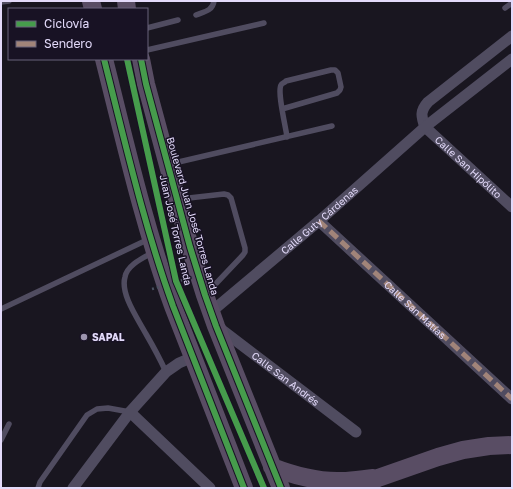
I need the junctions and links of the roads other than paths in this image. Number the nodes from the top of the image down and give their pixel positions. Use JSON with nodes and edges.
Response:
{"nodes":[{"id":1,"x":9,"y":1,"type":"edge"},
{"id":2,"x":214,"y":1,"type":"edge"},
{"id":3,"x":1,"y":2,"type":"edge"},
{"id":4,"x":512,"y":3,"type":"edge"},
{"id":5,"x":505,"y":8,"type":"dead end"},
{"id":6,"x":196,"y":15,"type":"dead end"},
{"id":7,"x":178,"y":20,"type":"dead end"},
{"id":8,"x":264,"y":23,"type":"dead end"},
{"id":9,"x":148,"y":28,"type":"edge"},
{"id":10,"x":512,"y":36,"type":"edge"},
{"id":11,"x":148,"y":50,"type":"edge"},
{"id":12,"x":512,"y":59,"type":"edge"},
{"id":13,"x":104,"y":60,"type":"edge"},
{"id":14,"x":141,"y":60,"type":"edge"},
{"id":15,"x":282,"y":109,"type":"junction"},
{"id":16,"x":332,"y":126,"type":"dead end"},
{"id":17,"x":425,"y":127,"type":"junction"},
{"id":18,"x":287,"y":137,"type":"junction"},
{"id":19,"x":168,"y":165,"type":"junction"},
{"id":20,"x":177,"y":200,"type":"junction"},
{"id":21,"x":512,"y":207,"type":"edge"},
{"id":22,"x":319,"y":221,"type":"junction"},
{"id":23,"x":152,"y":245,"type":"junction"},
{"id":24,"x":205,"y":295,"type":"junction"},
{"id":25,"x":1,"y":309,"type":"edge"},
{"id":26,"x":214,"y":319,"type":"junction"},
{"id":27,"x":193,"y":357,"type":"junction"},
{"id":28,"x":166,"y":372,"type":"junction"},
{"id":29,"x":512,"y":399,"type":"edge"},
{"id":30,"x":130,"y":412,"type":"junction"},
{"id":31,"x":9,"y":424,"type":"dead end"},
{"id":32,"x":356,"y":432,"type":"dead end"},
{"id":33,"x":1,"y":440,"type":"edge"},
{"id":34,"x":512,"y":446,"type":"edge"},
{"id":35,"x":272,"y":467,"type":"junction"},
{"id":36,"x":378,"y":478,"type":"junction"},
{"id":37,"x":38,"y":488,"type":"edge"},
{"id":38,"x":73,"y":488,"type":"edge"},
{"id":39,"x":210,"y":488,"type":"edge"},
{"id":40,"x":244,"y":488,"type":"edge"},
{"id":41,"x":280,"y":488,"type":"edge"},
{"id":42,"x":358,"y":488,"type":"edge"}],
"edges":[{"from":1,"to":3,"type":"lane"},
{"from":2,"to":6,"type":"lane"},
{"from":4,"to":5,"type":"lane"},
{"from":7,"to":9,"type":"lane"},
{"from":8,"to":11,"type":"lane"},
{"from":10,"to":17,"type":"street"},
{"from":12,"to":17,"type":"street","name":"Calle Guty Cárdenas"},
{"from":13,"to":23,"type":"main road"},
{"from":14,"to":19,"type":"main road","name":"Boulevard Juan José Torres Landa"},
{"from":15,"to":15,"type":"lane"},
{"from":15,"to":18,"type":"lane"},
{"from":16,"to":18,"type":"lane"},
{"from":17,"to":21,"type":"street","name":"Calle San Hipólito"},
{"from":17,"to":22,"type":"street","name":"Calle Guty Cárdenas"},
{"from":18,"to":19,"type":"lane"},
{"from":19,"to":20,"type":"main road","name":"Boulevard Juan José Torres Landa"},
{"from":20,"to":24,"type":"main road","name":"Boulevard Juan José Torres Landa"},
{"from":20,"to":24,"type":"lane"},
{"from":22,"to":26,"type":"street","name":"Calle Guty Cárdenas"},
{"from":22,"to":29,"type":"street","name":"Calle San Matías"},
{"from":23,"to":25,"type":"lane"},
{"from":23,"to":27,"type":"main road"},
{"from":23,"to":28,"type":"lane"},
{"from":24,"to":26,"type":"main road","name":"Boulevard Juan José Torres Landa"},
{"from":26,"to":32,"type":"street","name":"Calle San Andrés"},
{"from":26,"to":35,"type":"main road","name":"Boulevard Juan José Torres Landa"},
{"from":27,"to":28,"type":"street"},
{"from":27,"to":40,"type":"main road"},
{"from":28,"to":30,"type":"street"},
{"from":30,"to":37,"type":"lane"},
{"from":30,"to":38,"type":"street"},
{"from":30,"to":39,"type":"street"},
{"from":31,"to":33,"type":"lane"},
{"from":34,"to":36,"type":"main road"},
{"from":35,"to":36,"type":"main road"},
{"from":35,"to":41,"type":"main road","name":"Boulevard Juan José Torres Landa"},
{"from":36,"to":42,"type":"main road"}]}
